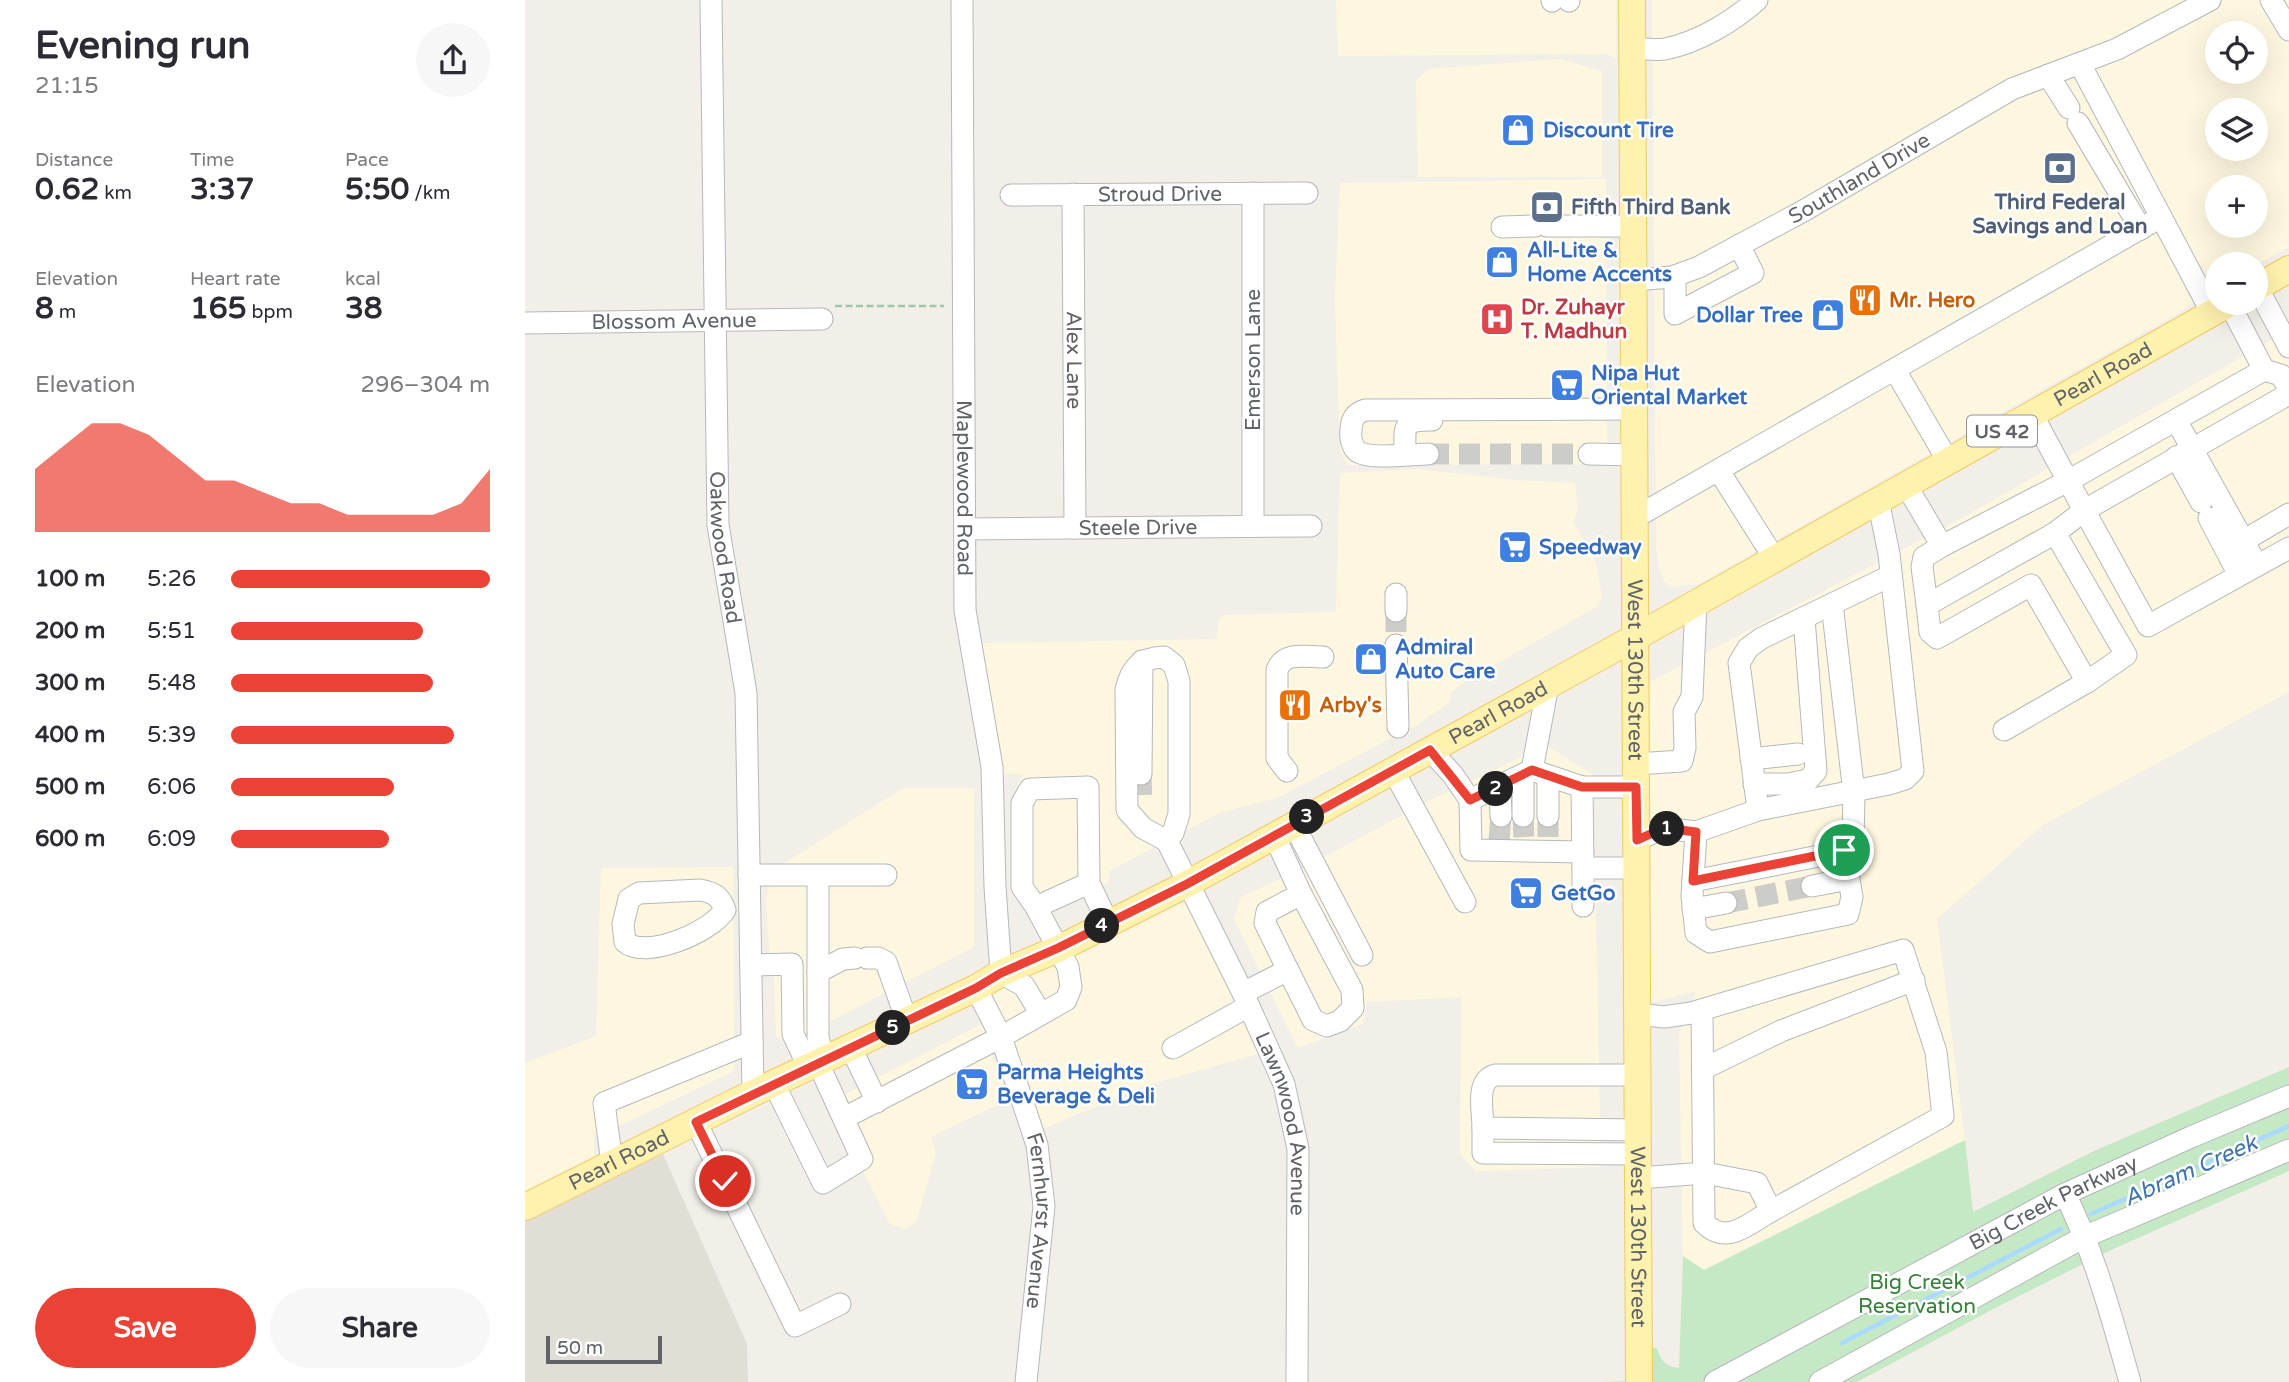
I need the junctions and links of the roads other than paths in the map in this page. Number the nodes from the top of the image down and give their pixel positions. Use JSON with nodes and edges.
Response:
{"nodes":[{"id":1,"x":711,"y":0,"type":"edge"},
{"id":2,"x":962,"y":0,"type":"edge"},
{"id":3,"x":1632,"y":0,"type":"edge"},
{"id":4,"x":1757,"y":0,"type":"edge"},
{"id":5,"x":2210,"y":0,"type":"edge"},
{"id":6,"x":2271,"y":0,"type":"edge"},
{"id":7,"x":2289,"y":30,"type":"edge"},
{"id":8,"x":1632,"y":48,"type":"junction"},
{"id":9,"x":2080,"y":64,"type":"junction"},
{"id":10,"x":2048,"y":75,"type":"junction"},
{"id":11,"x":1252,"y":193,"type":"junction"},
{"id":12,"x":1307,"y":193,"type":"dead end"},
{"id":13,"x":1073,"y":194,"type":"junction"},
{"id":14,"x":1011,"y":195,"type":"dead end"},
{"id":15,"x":2161,"y":217,"type":"junction"},
{"id":16,"x":1634,"y":226,"type":"junction"},
{"id":17,"x":1502,"y":227,"type":"dead end"},
{"id":18,"x":2141,"y":229,"type":"junction"},
{"id":19,"x":1739,"y":245,"type":"junction"},
{"id":20,"x":2289,"y":269,"type":"edge"},
{"id":21,"x":1675,"y":276,"type":"junction"},
{"id":22,"x":2205,"y":279,"type":"edge"},
{"id":23,"x":1635,"y":280,"type":"junction"},
{"id":24,"x":2268,"y":280,"type":"edge"},
{"id":25,"x":2268,"y":309,"type":"edge"},
{"id":26,"x":828,"y":313,"type":"road end"},
{"id":27,"x":2208,"y":315,"type":"edge"},
{"id":28,"x":2230,"y":315,"type":"edge"},
{"id":29,"x":714,"y":320,"type":"junction"},
{"id":30,"x":525,"y":323,"type":"edge"},
{"id":31,"x":2289,"y":347,"type":"edge"},
{"id":32,"x":1895,"y":370,"type":"junction"},
{"id":33,"x":2264,"y":370,"type":"junction"},
{"id":34,"x":2289,"y":389,"type":"edge"},
{"id":35,"x":2289,"y":394,"type":"edge"},
{"id":36,"x":1519,"y":409,"type":"junction"},
{"id":37,"x":1635,"y":409,"type":"junction"},
{"id":38,"x":2032,"y":414,"type":"junction"},
{"id":39,"x":2176,"y":420,"type":"junction"},
{"id":40,"x":2184,"y":453,"type":"junction"},
{"id":41,"x":1405,"y":454,"type":"junction"},
{"id":42,"x":1428,"y":454,"type":"tunnel mouth"},
{"id":43,"x":1589,"y":454,"type":"tunnel mouth"},
{"id":44,"x":1636,"y":455,"type":"junction"},
{"id":45,"x":1948,"y":461,"type":"junction"},
{"id":46,"x":1719,"y":471,"type":"junction"},
{"id":47,"x":2068,"y":481,"type":"junction"},
{"id":48,"x":1906,"y":485,"type":"junction"},
{"id":49,"x":1878,"y":500,"type":"junction"},
{"id":50,"x":2085,"y":510,"type":"junction"},
{"id":51,"x":2289,"y":513,"type":"edge"},
{"id":52,"x":1636,"y":517,"type":"junction"},
{"id":53,"x":1254,"y":526,"type":"junction"},
{"id":54,"x":1311,"y":526,"type":"dead end"},
{"id":55,"x":1075,"y":528,"type":"junction"},
{"id":56,"x":965,"y":529,"type":"junction"},
{"id":57,"x":2055,"y":533,"type":"junction"},
{"id":58,"x":2243,"y":541,"type":"junction"},
{"id":59,"x":1942,"y":546,"type":"junction"},
{"id":60,"x":2289,"y":548,"type":"edge"},
{"id":61,"x":2016,"y":555,"type":"junction"},
{"id":62,"x":1774,"y":558,"type":"junction"},
{"id":63,"x":2248,"y":570,"type":"junction"},
{"id":64,"x":1890,"y":576,"type":"junction"},
{"id":65,"x":2031,"y":585,"type":"junction"},
{"id":66,"x":1696,"y":602,"type":"junction"},
{"id":67,"x":1832,"y":604,"type":"junction"},
{"id":68,"x":1927,"y":605,"type":"junction"},
{"id":69,"x":1804,"y":618,"type":"junction"},
{"id":70,"x":2148,"y":626,"type":"junction"},
{"id":71,"x":1636,"y":636,"type":"junction"},
{"id":72,"x":1396,"y":645,"type":"tunnel mouth"},
{"id":73,"x":2126,"y":655,"type":"junction"},
{"id":74,"x":1322,"y":656,"type":"dead end"},
{"id":75,"x":1142,"y":662,"type":"junction"},
{"id":76,"x":2087,"y":682,"type":"junction"},
{"id":77,"x":1548,"y":685,"type":"junction"},
{"id":78,"x":1398,"y":727,"type":"dead end"},
{"id":79,"x":2004,"y":730,"type":"dead end"},
{"id":80,"x":1430,"y":750,"type":"junction"},
{"id":81,"x":1798,"y":754,"type":"dead end"},
{"id":82,"x":1751,"y":759,"type":"junction"},
{"id":83,"x":1393,"y":770,"type":"junction"},
{"id":84,"x":1287,"y":771,"type":"dead end"},
{"id":85,"x":1141,"y":774,"type":"tunnel mouth"},
{"id":86,"x":1534,"y":774,"type":"junction"},
{"id":87,"x":1636,"y":776,"type":"junction"},
{"id":88,"x":1754,"y":784,"type":"junction"},
{"id":89,"x":1500,"y":787,"type":"junction"},
{"id":90,"x":1582,"y":787,"type":"junction"},
{"id":91,"x":1854,"y":793,"type":"junction"},
{"id":92,"x":1470,"y":800,"type":"junction"},
{"id":93,"x":1142,"y":804,"type":"tunnel mouth"},
{"id":94,"x":1758,"y":810,"type":"junction"},
{"id":95,"x":1501,"y":816,"type":"tunnel mouth"},
{"id":96,"x":1523,"y":816,"type":"tunnel mouth"},
{"id":97,"x":1548,"y":816,"type":"tunnel mouth"},
{"id":98,"x":1143,"y":828,"type":"junction"},
{"id":99,"x":1284,"y":830,"type":"junction"},
{"id":100,"x":1696,"y":832,"type":"junction"},
{"id":101,"x":1637,"y":840,"type":"junction"},
{"id":102,"x":1167,"y":841,"type":"junction"},
{"id":103,"x":1844,"y":850,"type":"junction"},
{"id":104,"x":1583,"y":860,"type":"junction"},
{"id":105,"x":1637,"y":868,"type":"junction"},
{"id":106,"x":750,"y":875,"type":"junction"},
{"id":107,"x":886,"y":875,"type":"dead end"},
{"id":108,"x":818,"y":876,"type":"junction"},
{"id":109,"x":1849,"y":879,"type":"junction"},
{"id":110,"x":1693,"y":881,"type":"junction"},
{"id":111,"x":1089,"y":883,"type":"junction"},
{"id":112,"x":1187,"y":884,"type":"junction"},
{"id":113,"x":1812,"y":886,"type":"tunnel mouth"},
{"id":114,"x":995,"y":887,"type":"junction"},
{"id":115,"x":1022,"y":887,"type":"junction"},
{"id":116,"x":1301,"y":894,"type":"junction"},
{"id":117,"x":1465,"y":902,"type":"dead end"},
{"id":118,"x":1726,"y":903,"type":"tunnel mouth"},
{"id":119,"x":1036,"y":906,"type":"junction"},
{"id":120,"x":1583,"y":906,"type":"dead end"},
{"id":121,"x":750,"y":908,"type":"junction"},
{"id":122,"x":1693,"y":909,"type":"junction"},
{"id":123,"x":725,"y":910,"type":"junction"},
{"id":124,"x":1108,"y":923,"type":"junction"},
{"id":125,"x":1058,"y":948,"type":"junction"},
{"id":126,"x":1362,"y":955,"type":"dead end"},
{"id":127,"x":751,"y":965,"type":"junction"},
{"id":128,"x":1288,"y":970,"type":"junction"},
{"id":129,"x":818,"y":972,"type":"junction"},
{"id":130,"x":1001,"y":973,"type":"junction"},
{"id":131,"x":1914,"y":980,"type":"junction"},
{"id":132,"x":976,"y":988,"type":"junction"},
{"id":133,"x":1246,"y":1000,"type":"junction"},
{"id":134,"x":1702,"y":1010,"type":"junction"},
{"id":135,"x":1041,"y":1014,"type":"junction"},
{"id":136,"x":1638,"y":1014,"type":"junction"},
{"id":137,"x":907,"y":1021,"type":"junction"},
{"id":138,"x":1000,"y":1037,"type":"junction"},
{"id":139,"x":752,"y":1042,"type":"junction"},
{"id":140,"x":851,"y":1048,"type":"junction"},
{"id":141,"x":1173,"y":1048,"type":"dead end"},
{"id":142,"x":817,"y":1064,"type":"junction"},
{"id":143,"x":1703,"y":1069,"type":"junction"},
{"id":144,"x":1638,"y":1075,"type":"junction"},
{"id":145,"x":763,"y":1088,"type":"junction"},
{"id":146,"x":2289,"y":1096,"type":"edge"},
{"id":147,"x":877,"y":1102,"type":"junction"},
{"id":148,"x":844,"y":1118,"type":"junction"},
{"id":149,"x":696,"y":1122,"type":"junction"},
{"id":150,"x":2289,"y":1150,"type":"edge"},
{"id":151,"x":1638,"y":1154,"type":"junction"},
{"id":152,"x":612,"y":1163,"type":"junction"},
{"id":153,"x":1705,"y":1173,"type":"junction"},
{"id":154,"x":2065,"y":1194,"type":"junction"},
{"id":155,"x":525,"y":1207,"type":"edge"},
{"id":156,"x":1771,"y":1211,"type":"junction"},
{"id":157,"x":2084,"y":1237,"type":"junction"},
{"id":158,"x":841,"y":1304,"type":"dead end"},
{"id":159,"x":1860,"y":1372,"type":"edge"},
{"id":160,"x":1026,"y":1382,"type":"edge"},
{"id":161,"x":1297,"y":1382,"type":"edge"},
{"id":162,"x":1639,"y":1382,"type":"edge"},
{"id":163,"x":1715,"y":1382,"type":"edge"},
{"id":164,"x":1820,"y":1382,"type":"edge"},
{"id":165,"x":2130,"y":1382,"type":"edge"}],
"edges":[{"from":1,"to":29,"type":"street","name":"Oakwood Road"},
{"from":2,"to":56,"type":"street","name":"Maplewood Road"},
{"from":3,"to":8,"type":"main road","name":"West 130th Street"},
{"from":4,"to":8,"type":"street"},
{"from":5,"to":9,"type":"street","name":"Southland Drive"},
{"from":6,"to":7,"type":"street"},
{"from":8,"to":16,"type":"main road","name":"West 130th Street"},
{"from":9,"to":10,"type":"street","name":"Southland Drive"},
{"from":9,"to":15,"type":"street"},
{"from":10,"to":18,"type":"street"},
{"from":10,"to":19,"type":"street","name":"Southland Drive"},
{"from":11,"to":12,"type":"street","name":"Stroud Drive"},
{"from":11,"to":13,"type":"street","name":"Stroud Drive"},
{"from":11,"to":53,"type":"street","name":"Emerson Lane"},
{"from":13,"to":14,"type":"street","name":"Stroud Drive"},
{"from":13,"to":55,"type":"street","name":"Alex Lane"},
{"from":15,"to":18,"type":"street"},
{"from":15,"to":22,"type":"street"},
{"from":16,"to":17,"type":"street"},
{"from":16,"to":23,"type":"main road","name":"West 130th Street"},
{"from":18,"to":32,"type":"street"},
{"from":19,"to":21,"type":"street","name":"Southland Drive"},
{"from":19,"to":21,"type":"street"},
{"from":20,"to":24,"type":"main road"},
{"from":21,"to":23,"type":"street","name":"Southland Drive"},
{"from":23,"to":37,"type":"main road","name":"West 130th Street"},
{"from":25,"to":31,"type":"street"},
{"from":26,"to":29,"type":"street","name":"Blossom Avenue"},
{"from":27,"to":38,"type":"main road","name":"Pearl Road","number":"US 42"},
{"from":28,"to":33,"type":"street"},
{"from":29,"to":30,"type":"street","name":"Blossom Avenue"},
{"from":29,"to":106,"type":"street","name":"Oakwood Road"},
{"from":32,"to":45,"type":"street"},
{"from":32,"to":46,"type":"street"},
{"from":33,"to":34,"type":"street"},
{"from":33,"to":39,"type":"street"},
{"from":35,"to":40,"type":"street"},
{"from":36,"to":37,"type":"street"},
{"from":36,"to":41,"type":"street"},
{"from":36,"to":41,"type":"street"},
{"from":37,"to":44,"type":"main road","name":"West 130th Street"},
{"from":38,"to":45,"type":"main road","name":"Pearl Road","number":"US 42"},
{"from":38,"to":47,"type":"street"},
{"from":39,"to":40,"type":"street"},
{"from":39,"to":47,"type":"street"},
{"from":40,"to":50,"type":"street"},
{"from":40,"to":58,"type":"street"},
{"from":40,"to":63,"type":"street"},
{"from":41,"to":42,"type":"street"},
{"from":43,"to":44,"type":"street"},
{"from":44,"to":52,"type":"main road","name":"West 130th Street"},
{"from":45,"to":48,"type":"main road","name":"Pearl Road","number":"US 42"},
{"from":46,"to":52,"type":"street"},
{"from":46,"to":62,"type":"street"},
{"from":47,"to":50,"type":"street"},
{"from":47,"to":59,"type":"street"},
{"from":48,"to":49,"type":"main road","name":"Pearl Road","number":"US 42"},
{"from":48,"to":59,"type":"street"},
{"from":49,"to":62,"type":"main road","name":"Pearl Road","number":"US 42"},
{"from":49,"to":64,"type":"street"},
{"from":50,"to":57,"type":"street"},
{"from":50,"to":70,"type":"street"},
{"from":51,"to":58,"type":"street"},
{"from":52,"to":71,"type":"main road","name":"West 130th Street"},
{"from":53,"to":54,"type":"street","name":"Steele Drive"},
{"from":53,"to":55,"type":"street","name":"Steele Drive"},
{"from":55,"to":56,"type":"street","name":"Steele Drive"},
{"from":56,"to":114,"type":"street","name":"Maplewood Road"},
{"from":57,"to":61,"type":"street"},
{"from":57,"to":73,"type":"street"},
{"from":58,"to":63,"type":"street"},
{"from":59,"to":68,"type":"street"},
{"from":60,"to":63,"type":"street"},
{"from":61,"to":65,"type":"street"},
{"from":61,"to":68,"type":"street"},
{"from":62,"to":66,"type":"main road","name":"Pearl Road","number":"US 42"},
{"from":63,"to":70,"type":"street"},
{"from":64,"to":67,"type":"street"},
{"from":64,"to":91,"type":"street"},
{"from":65,"to":68,"type":"street"},
{"from":65,"to":76,"type":"street"},
{"from":66,"to":71,"type":"main road","name":"Pearl Road","number":"US 42"},
{"from":66,"to":87,"type":"street"},
{"from":67,"to":69,"type":"street"},
{"from":67,"to":91,"type":"street"},
{"from":69,"to":82,"type":"street"},
{"from":69,"to":88,"type":"street"},
{"from":70,"to":73,"type":"street"},
{"from":71,"to":77,"type":"main road","name":"Pearl Road","number":"US 42"},
{"from":71,"to":87,"type":"main road","name":"West 130th Street"},
{"from":72,"to":78,"type":"street"},
{"from":73,"to":76,"type":"street"},
{"from":74,"to":84,"type":"street"},
{"from":75,"to":85,"type":"street"},
{"from":75,"to":98,"type":"street"},
{"from":75,"to":102,"type":"street"},
{"from":76,"to":79,"type":"street"},
{"from":77,"to":80,"type":"main road","name":"Pearl Road","number":"US 42"},
{"from":77,"to":86,"type":"street"},
{"from":80,"to":83,"type":"main road","name":"Pearl Road","number":"US 42"},
{"from":80,"to":92,"type":"street"},
{"from":81,"to":82,"type":"street"},
{"from":82,"to":88,"type":"street"},
{"from":83,"to":99,"type":"main road","name":"Pearl Road","number":"US 42"},
{"from":83,"to":117,"type":"street"},
{"from":86,"to":89,"type":"street"},
{"from":86,"to":90,"type":"street"},
{"from":86,"to":96,"type":"street"},
{"from":86,"to":97,"type":"street"},
{"from":87,"to":90,"type":"street"},
{"from":87,"to":101,"type":"main road","name":"West 130th Street"},
{"from":88,"to":94,"type":"street"},
{"from":89,"to":92,"type":"street"},
{"from":89,"to":95,"type":"street"},
{"from":90,"to":104,"type":"street"},
{"from":91,"to":94,"type":"street"},
{"from":91,"to":103,"type":"street"},
{"from":92,"to":104,"type":"street"},
{"from":93,"to":98,"type":"street"},
{"from":94,"to":100,"type":"street"},
{"from":98,"to":102,"type":"street"},
{"from":99,"to":112,"type":"main road","name":"Pearl Road","number":"US 42"},
{"from":99,"to":116,"type":"street"},
{"from":99,"to":126,"type":"street"},
{"from":100,"to":101,"type":"street"},
{"from":100,"to":110,"type":"street"},
{"from":101,"to":105,"type":"main road","name":"West 130th Street"},
{"from":102,"to":112,"type":"street","name":"Lawnwood Avenue"},
{"from":103,"to":109,"type":"street"},
{"from":103,"to":110,"type":"street"},
{"from":104,"to":105,"type":"street"},
{"from":104,"to":120,"type":"street"},
{"from":105,"to":136,"type":"main road","name":"West 130th Street"},
{"from":106,"to":108,"type":"street"},
{"from":106,"to":121,"type":"street","name":"Oakwood Road"},
{"from":107,"to":108,"type":"street"},
{"from":108,"to":129,"type":"street"},
{"from":109,"to":113,"type":"street"},
{"from":109,"to":122,"type":"street"},
{"from":110,"to":122,"type":"street"},
{"from":111,"to":115,"type":"street"},
{"from":111,"to":119,"type":"street"},
{"from":111,"to":124,"type":"street"},
{"from":112,"to":124,"type":"main road","name":"Pearl Road","number":"US 42"},
{"from":112,"to":133,"type":"street","name":"Lawnwood Avenue"},
{"from":114,"to":115,"type":"street"},
{"from":114,"to":130,"type":"street","name":"Maplewood Road"},
{"from":115,"to":119,"type":"street"},
{"from":116,"to":128,"type":"street"},
{"from":116,"to":128,"type":"street"},
{"from":118,"to":122,"type":"street"},
{"from":119,"to":125,"type":"street"},
{"from":121,"to":123,"type":"street"},
{"from":121,"to":127,"type":"street","name":"Oakwood Road"},
{"from":123,"to":123,"type":"street"},
{"from":124,"to":125,"type":"main road","name":"Pearl Road","number":"US 42"},
{"from":125,"to":130,"type":"main road","name":"Pearl Road","number":"US 42"},
{"from":125,"to":135,"type":"street"},
{"from":127,"to":139,"type":"street","name":"Oakwood Road"},
{"from":127,"to":142,"type":"street"},
{"from":128,"to":133,"type":"street"},
{"from":129,"to":137,"type":"street"},
{"from":129,"to":142,"type":"street"},
{"from":130,"to":132,"type":"main road","name":"Pearl Road","number":"US 42"},
{"from":130,"to":135,"type":"street"},
{"from":131,"to":134,"type":"street"},
{"from":131,"to":143,"type":"street"},
{"from":131,"to":156,"type":"street"},
{"from":132,"to":137,"type":"main road","name":"Pearl Road","number":"US 42"},
{"from":132,"to":138,"type":"street","name":"Fernhurst Avenue"},
{"from":133,"to":141,"type":"street"},
{"from":133,"to":161,"type":"street","name":"Lawnwood Avenue"},
{"from":134,"to":136,"type":"street"},
{"from":134,"to":143,"type":"street"},
{"from":135,"to":138,"type":"street"},
{"from":136,"to":144,"type":"main road","name":"West 130th Street"},
{"from":137,"to":140,"type":"main road","name":"Pearl Road","number":"US 42"},
{"from":138,"to":147,"type":"street"},
{"from":138,"to":160,"type":"street","name":"Fernhurst Avenue"},
{"from":139,"to":145,"type":"street","name":"Oakwood Road"},
{"from":139,"to":152,"type":"street"},
{"from":140,"to":142,"type":"main road","name":"Pearl Road","number":"US 42"},
{"from":140,"to":147,"type":"street"},
{"from":142,"to":145,"type":"main road","name":"Pearl Road","number":"US 42"},
{"from":142,"to":148,"type":"street"},
{"from":143,"to":153,"type":"street"},
{"from":144,"to":151,"type":"main road","name":"West 130th Street"},
{"from":144,"to":151,"type":"street"},
{"from":145,"to":148,"type":"street"},
{"from":145,"to":149,"type":"main road","name":"Pearl Road","number":"US 42"},
{"from":146,"to":154,"type":"street","name":"Big Creek Parkway"},
{"from":147,"to":148,"type":"street"},
{"from":149,"to":152,"type":"main road","name":"Pearl Road","number":"US 42"},
{"from":149,"to":158,"type":"street"},
{"from":150,"to":157,"type":"street"},
{"from":151,"to":153,"type":"street"},
{"from":151,"to":162,"type":"main road","name":"West 130th Street"},
{"from":152,"to":155,"type":"main road","name":"Pearl Road","number":"US 42"},
{"from":153,"to":156,"type":"street"},
{"from":153,"to":156,"type":"street"},
{"from":154,"to":157,"type":"street"},
{"from":154,"to":163,"type":"street","name":"Big Creek Parkway"},
{"from":157,"to":159,"type":"street"},
{"from":157,"to":165,"type":"street"},
{"from":159,"to":164,"type":"street"}]}
